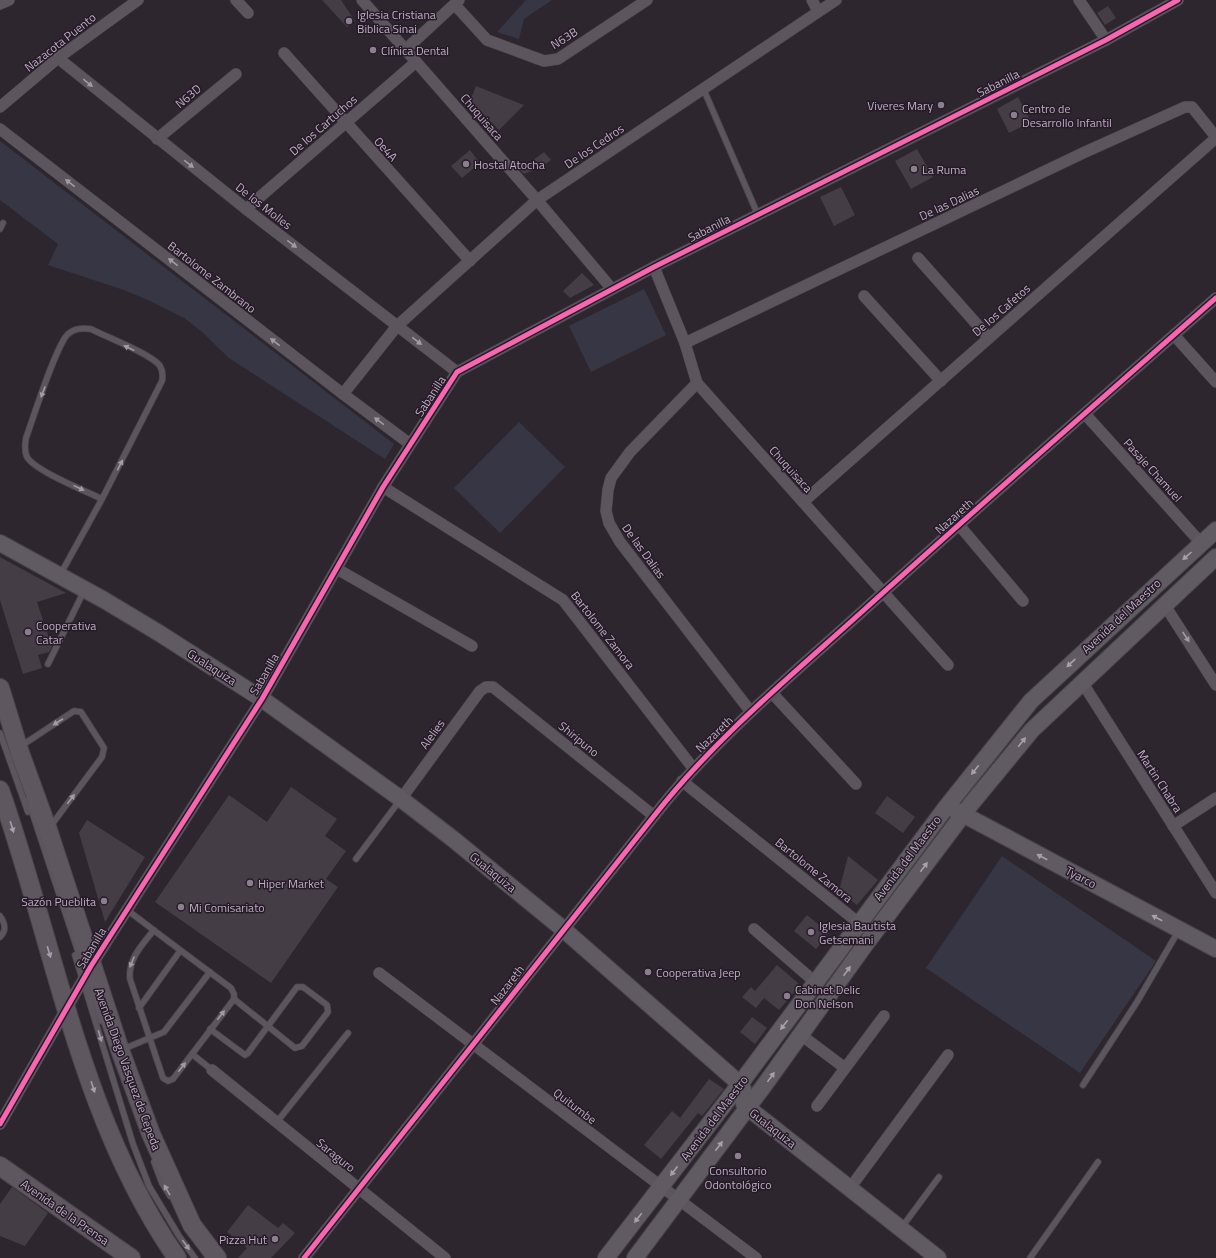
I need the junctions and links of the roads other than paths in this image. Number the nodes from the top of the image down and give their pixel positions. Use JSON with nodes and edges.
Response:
{"nodes":[{"id":1,"x":8,"y":0,"type":"edge"},
{"id":2,"x":138,"y":0,"type":"edge"},
{"id":3,"x":236,"y":0,"type":"edge"},
{"id":4,"x":362,"y":0,"type":"edge"},
{"id":5,"x":647,"y":0,"type":"edge"},
{"id":6,"x":812,"y":0,"type":"edge"},
{"id":7,"x":836,"y":0,"type":"edge"},
{"id":8,"x":1079,"y":0,"type":"edge"},
{"id":9,"x":1178,"y":0,"type":"edge"},
{"id":10,"x":457,"y":2,"type":"edge"},
{"id":11,"x":0,"y":4,"type":"edge"},
{"id":12,"x":818,"y":11,"type":"junction"},
{"id":13,"x":248,"y":13,"type":"dead end"},
{"id":14,"x":1106,"y":40,"type":"junction"},
{"id":15,"x":405,"y":50,"type":"junction"},
{"id":16,"x":284,"y":53,"type":"dead end"},
{"id":17,"x":58,"y":58,"type":"junction"},
{"id":18,"x":416,"y":62,"type":"junction"},
{"id":19,"x":236,"y":74,"type":"dead end"},
{"id":20,"x":703,"y":88,"type":"junction"},
{"id":21,"x":0,"y":107,"type":"edge"},
{"id":22,"x":345,"y":123,"type":"junction"},
{"id":23,"x":0,"y":129,"type":"edge"},
{"id":24,"x":1216,"y":137,"type":"edge"},
{"id":25,"x":157,"y":139,"type":"junction"},
{"id":26,"x":537,"y":200,"type":"junction"},
{"id":27,"x":246,"y":209,"type":"junction"},
{"id":28,"x":758,"y":215,"type":"junction"},
{"id":29,"x":3,"y":223,"type":"dead end"},
{"id":30,"x":0,"y":229,"type":"edge"},
{"id":31,"x":918,"y":258,"type":"dead end"},
{"id":32,"x":470,"y":261,"type":"junction"},
{"id":33,"x":654,"y":267,"type":"junction"},
{"id":34,"x":612,"y":289,"type":"junction"},
{"id":35,"x":864,"y":296,"type":"dead end"},
{"id":36,"x":1216,"y":298,"type":"edge"},
{"id":37,"x":397,"y":326,"type":"junction"},
{"id":38,"x":1174,"y":335,"type":"junction"},
{"id":39,"x":989,"y":338,"type":"junction"},
{"id":40,"x":685,"y":343,"type":"junction"},
{"id":41,"x":457,"y":372,"type":"junction"},
{"id":42,"x":941,"y":381,"type":"junction"},
{"id":43,"x":1216,"y":382,"type":"edge"},
{"id":44,"x":697,"y":383,"type":"junction"},
{"id":45,"x":343,"y":394,"type":"junction"},
{"id":46,"x":1085,"y":414,"type":"junction"},
{"id":47,"x":410,"y":444,"type":"junction"},
{"id":48,"x":383,"y":487,"type":"junction"},
{"id":49,"x":102,"y":499,"type":"junction"},
{"id":50,"x":804,"y":502,"type":"junction"},
{"id":51,"x":959,"y":525,"type":"junction"},
{"id":52,"x":1216,"y":530,"type":"edge"},
{"id":53,"x":0,"y":543,"type":"edge"},
{"id":54,"x":1201,"y":543,"type":"junction"},
{"id":55,"x":1216,"y":557,"type":"edge"},
{"id":56,"x":337,"y":569,"type":"junction"},
{"id":57,"x":60,"y":575,"type":"junction"},
{"id":58,"x":84,"y":590,"type":"junction"},
{"id":59,"x":885,"y":591,"type":"junction"},
{"id":60,"x":1023,"y":601,"type":"dead end"},
{"id":61,"x":1164,"y":604,"type":"junction"},
{"id":62,"x":1127,"y":610,"type":"junction"},
{"id":63,"x":1140,"y":626,"type":"junction"},
{"id":64,"x":472,"y":646,"type":"dead end"},
{"id":65,"x":48,"y":664,"type":"dead end"},
{"id":66,"x":948,"y":665,"type":"dead end"},
{"id":67,"x":1082,"y":682,"type":"junction"},
{"id":68,"x":1216,"y":685,"type":"edge"},
{"id":69,"x":486,"y":687,"type":"joint"},
{"id":70,"x":0,"y":688,"type":"edge"},
{"id":71,"x":772,"y":693,"type":"junction"},
{"id":72,"x":262,"y":699,"type":"junction"},
{"id":73,"x":751,"y":712,"type":"junction"},
{"id":74,"x":2,"y":732,"type":"edge"},
{"id":75,"x":18,"y":747,"type":"junction"},
{"id":76,"x":992,"y":748,"type":"junction"},
{"id":77,"x":1008,"y":760,"type":"junction"},
{"id":78,"x":693,"y":768,"type":"junction"},
{"id":79,"x":682,"y":780,"type":"junction"},
{"id":80,"x":856,"y":784,"type":"dead end"},
{"id":81,"x":1216,"y":798,"type":"edge"},
{"id":82,"x":1,"y":799,"type":"edge"},
{"id":83,"x":401,"y":799,"type":"junction"},
{"id":84,"x":947,"y":806,"type":"junction"},
{"id":85,"x":964,"y":814,"type":"junction"},
{"id":86,"x":654,"y":816,"type":"junction"},
{"id":87,"x":1173,"y":826,"type":"junction"},
{"id":88,"x":48,"y":830,"type":"junction"},
{"id":89,"x":356,"y":859,"type":"dead end"},
{"id":90,"x":1216,"y":893,"type":"edge"},
{"id":91,"x":126,"y":909,"type":"junction"},
{"id":92,"x":0,"y":916,"type":"edge"},
{"id":93,"x":859,"y":923,"type":"junction"},
{"id":94,"x":564,"y":929,"type":"junction"},
{"id":95,"x":754,"y":929,"type":"dead end"},
{"id":96,"x":154,"y":930,"type":"junction"},
{"id":97,"x":1180,"y":930,"type":"junction"},
{"id":98,"x":874,"y":934,"type":"junction"},
{"id":99,"x":0,"y":937,"type":"edge"},
{"id":100,"x":1216,"y":949,"type":"edge"},
{"id":101,"x":180,"y":951,"type":"junction"},
{"id":102,"x":210,"y":972,"type":"junction"},
{"id":103,"x":379,"y":973,"type":"dead end"},
{"id":104,"x":87,"y":974,"type":"junction"},
{"id":105,"x":815,"y":982,"type":"junction"},
{"id":106,"x":234,"y":999,"type":"junction"},
{"id":107,"x":139,"y":1008,"type":"junction"},
{"id":108,"x":67,"y":1010,"type":"junction"},
{"id":109,"x":884,"y":1016,"type":"dead end"},
{"id":110,"x":268,"y":1026,"type":"junction"},
{"id":111,"x":210,"y":1029,"type":"junction"},
{"id":112,"x":348,"y":1033,"type":"dead end"},
{"id":113,"x":801,"y":1035,"type":"junction"},
{"id":114,"x":149,"y":1039,"type":"junction"},
{"id":115,"x":473,"y":1045,"type":"junction"},
{"id":116,"x":115,"y":1047,"type":"junction"},
{"id":117,"x":192,"y":1054,"type":"junction"},
{"id":118,"x":948,"y":1055,"type":"dead end"},
{"id":119,"x":845,"y":1068,"type":"junction"},
{"id":120,"x":212,"y":1070,"type":"joint"},
{"id":121,"x":740,"y":1084,"type":"junction"},
{"id":122,"x":1083,"y":1085,"type":"dead end"},
{"id":123,"x":817,"y":1106,"type":"dead end"},
{"id":124,"x":748,"y":1108,"type":"junction"},
{"id":125,"x":276,"y":1123,"type":"junction"},
{"id":126,"x":0,"y":1124,"type":"edge"},
{"id":127,"x":151,"y":1153,"type":"dead end"},
{"id":128,"x":1098,"y":1162,"type":"dead end"},
{"id":129,"x":0,"y":1166,"type":"edge"},
{"id":130,"x":939,"y":1177,"type":"dead end"},
{"id":131,"x":662,"y":1187,"type":"junction"},
{"id":132,"x":850,"y":1188,"type":"junction"},
{"id":133,"x":359,"y":1190,"type":"junction"},
{"id":134,"x":679,"y":1200,"type":"junction"},
{"id":135,"x":173,"y":1201,"type":"dead end"},
{"id":136,"x":176,"y":1207,"type":"dead end"},
{"id":137,"x":901,"y":1229,"type":"junction"},
{"id":138,"x":173,"y":1255,"type":"edge"},
{"id":139,"x":130,"y":1258,"type":"edge"},
{"id":140,"x":195,"y":1258,"type":"edge"},
{"id":141,"x":211,"y":1258,"type":"edge"},
{"id":142,"x":217,"y":1258,"type":"edge"},
{"id":143,"x":304,"y":1258,"type":"edge"},
{"id":144,"x":445,"y":1258,"type":"edge"},
{"id":145,"x":606,"y":1258,"type":"edge"},
{"id":146,"x":635,"y":1258,"type":"edge"},
{"id":147,"x":756,"y":1258,"type":"edge"},
{"id":148,"x":938,"y":1258,"type":"edge"},
{"id":149,"x":1030,"y":1258,"type":"edge"}],
"edges":[{"from":1,"to":11,"type":"street"},
{"from":2,"to":17,"type":"street","name":"Nazacota Puento"},
{"from":3,"to":13,"type":"street"},
{"from":4,"to":15,"type":"street","name":"Chuquisaca"},
{"from":5,"to":10,"type":"street","name":"N63B"},
{"from":6,"to":12,"type":"street"},
{"from":7,"to":12,"type":"street","name":"De los Cedros"},
{"from":8,"to":14,"type":"street"},
{"from":9,"to":14,"type":"street","name":"Sabanilla"},
{"from":10,"to":15,"type":"street"},
{"from":12,"to":20,"type":"street","name":"De los Cedros"},
{"from":14,"to":28,"type":"street","name":"Sabanilla"},
{"from":15,"to":18,"type":"street","name":"Chuquisaca"},
{"from":16,"to":22,"type":"street","name":"Oe4A"},
{"from":17,"to":21,"type":"street","name":"Nazacota Puento"},
{"from":17,"to":25,"type":"street","name":"De los Molles","one_way":true},
{"from":18,"to":22,"type":"street","name":"De los Cartuchos"},
{"from":18,"to":26,"type":"street","name":"Chuquisaca"},
{"from":19,"to":25,"type":"street","name":"N63D"},
{"from":20,"to":26,"type":"street","name":"De los Cedros"},
{"from":20,"to":28,"type":"lane"},
{"from":22,"to":27,"type":"street","name":"De los Cartuchos"},
{"from":22,"to":32,"type":"street","name":"Oe4A"},
{"from":45,"to":23,"type":"street","name":"Bartolome Zambrano","one_way":true},
{"from":24,"to":39,"type":"street","name":"De los Cafetos"},
{"from":24,"to":40,"type":"street","name":"De las Dalias"},
{"from":25,"to":27,"type":"street","name":"De los Molles","one_way":true},
{"from":26,"to":32,"type":"street","name":"De los Cedros"},
{"from":26,"to":34,"type":"street","name":"Chuquisaca"},
{"from":27,"to":37,"type":"street","name":"De los Molles","one_way":true},
{"from":28,"to":33,"type":"street","name":"Sabanilla"},
{"from":29,"to":30,"type":"lane"},
{"from":31,"to":39,"type":"street"},
{"from":32,"to":37,"type":"street","name":"De los Cedros"},
{"from":33,"to":34,"type":"street","name":"Sabanilla"},
{"from":33,"to":40,"type":"street","name":"Chuquisaca"},
{"from":34,"to":41,"type":"street","name":"Sabanilla"},
{"from":35,"to":42,"type":"street"},
{"from":36,"to":38,"type":"street","name":"Nazareth"},
{"from":37,"to":41,"type":"street","name":"De los Molles","one_way":true},
{"from":37,"to":45,"type":"street","name":"De los Cedros"},
{"from":38,"to":43,"type":"street"},
{"from":38,"to":46,"type":"street","name":"Nazareth"},
{"from":39,"to":42,"type":"street","name":"De los Cafetos"},
{"from":40,"to":44,"type":"street","name":"Chuquisaca"},
{"from":41,"to":47,"type":"street","name":"Sabanilla"},
{"from":42,"to":50,"type":"street","name":"De los Cafetos"},
{"from":44,"to":50,"type":"street","name":"Chuquisaca"},
{"from":44,"to":73,"type":"street","name":"De las Dalias"},
{"from":47,"to":45,"type":"street","name":"Bartolome Zambrano","one_way":true},
{"from":46,"to":51,"type":"street","name":"Nazareth"},
{"from":46,"to":54,"type":"street","name":"Pasaje Chamuel"},
{"from":47,"to":48,"type":"street","name":"Sabanilla"},
{"from":48,"to":56,"type":"street","name":"Sabanilla"},
{"from":48,"to":78,"type":"street","name":"Bartolome Zamora"},
{"from":49,"to":49,"type":"lane","one_way":true},
{"from":49,"to":57,"type":"lane"},
{"from":50,"to":59,"type":"street","name":"Chuquisaca"},
{"from":51,"to":59,"type":"street","name":"Nazareth"},
{"from":51,"to":60,"type":"street"},
{"from":52,"to":54,"type":"main road","name":"Avenida del Maestro"},
{"from":53,"to":57,"type":"main road","name":"Gualaquiza"},
{"from":54,"to":62,"type":"main road","name":"Avenida del Maestro","one_way":true},
{"from":55,"to":61,"type":"main road","name":"Avenida del Maestro"},
{"from":56,"to":64,"type":"street"},
{"from":56,"to":72,"type":"street","name":"Sabanilla"},
{"from":57,"to":58,"type":"main road","name":"Gualaquiza"},
{"from":58,"to":65,"type":"lane"},
{"from":58,"to":72,"type":"main road","name":"Gualaquiza"},
{"from":59,"to":66,"type":"street","name":"Chuquisaca"},
{"from":59,"to":71,"type":"street","name":"Nazareth"},
{"from":61,"to":63,"type":"main road","name":"Avenida del Maestro"},
{"from":61,"to":68,"type":"street","one_way":true},
{"from":62,"to":63,"type":"main road"},
{"from":62,"to":76,"type":"main road","name":"Avenida del Maestro","one_way":true},
{"from":63,"to":67,"type":"main road","name":"Avenida del Maestro"},
{"from":77,"to":67,"type":"main road","name":"Avenida del Maestro","one_way":true},
{"from":67,"to":87,"type":"street","name":"Martin Chabra"},
{"from":69,"to":83,"type":"street","name":"Alelies"},
{"from":69,"to":86,"type":"street","name":"Shiripuno"},
{"from":70,"to":75,"type":"main road","name":"Avenida Diego Vasquez de Cepeda"},
{"from":71,"to":73,"type":"street","name":"Nazareth"},
{"from":71,"to":80,"type":"street"},
{"from":72,"to":83,"type":"main road","name":"Gualaquiza"},
{"from":72,"to":91,"type":"street","name":"Sabanilla"},
{"from":73,"to":78,"type":"street","name":"Nazareth"},
{"from":74,"to":104,"type":"lane"},
{"from":75,"to":88,"type":"main road","name":"Avenida Diego Vasquez de Cepeda"},
{"from":88,"to":75,"type":"lane","one_way":true},
{"from":76,"to":77,"type":"main road"},
{"from":76,"to":84,"type":"main road","name":"Avenida del Maestro","one_way":true},
{"from":77,"to":85,"type":"main road","name":"Avenida del Maestro"},
{"from":78,"to":79,"type":"street","name":"Nazareth"},
{"from":79,"to":86,"type":"street","name":"Nazareth"},
{"from":79,"to":93,"type":"street","name":"Bartolome Zamora"},
{"from":81,"to":87,"type":"street"},
{"from":82,"to":108,"type":"main road","one_way":true},
{"from":83,"to":89,"type":"lane"},
{"from":83,"to":94,"type":"main road","name":"Gualaquiza"},
{"from":84,"to":85,"type":"main road","name":"Tyarco"},
{"from":84,"to":93,"type":"main road","name":"Avenida del Maestro"},
{"from":97,"to":85,"type":"main road","name":"Tyarco","one_way":true},
{"from":98,"to":85,"type":"main road","name":"Avenida del Maestro","one_way":true},
{"from":86,"to":94,"type":"street","name":"Nazareth"},
{"from":87,"to":90,"type":"street","name":"Martin Chabra"},
{"from":88,"to":104,"type":"main road","name":"Avenida Diego Vasquez de Cepeda"},
{"from":91,"to":96,"type":"lane"},
{"from":91,"to":104,"type":"street","name":"Sabanilla"},
{"from":92,"to":99,"type":"lane"},
{"from":93,"to":98,"type":"street","name":"Bartolome Zamora"},
{"from":93,"to":105,"type":"main road","name":"Avenida del Maestro"},
{"from":94,"to":115,"type":"street","name":"Nazareth"},
{"from":94,"to":121,"type":"main road","name":"Gualaquiza"},
{"from":95,"to":105,"type":"street"},
{"from":96,"to":101,"type":"lane"},
{"from":96,"to":107,"type":"lane","one_way":true},
{"from":97,"to":100,"type":"main road","name":"Tyarco"},
{"from":97,"to":122,"type":"lane"},
{"from":113,"to":98,"type":"main road","name":"Avenida del Maestro","one_way":true},
{"from":101,"to":102,"type":"lane"},
{"from":101,"to":107,"type":"lane"},
{"from":102,"to":106,"type":"lane"},
{"from":102,"to":114,"type":"lane"},
{"from":103,"to":115,"type":"street","name":"Quitumbe"},
{"from":104,"to":108,"type":"street","name":"Sabanilla"},
{"from":104,"to":116,"type":"main road","name":"Avenida Diego Vasquez de Cepeda"},
{"from":104,"to":140,"type":"lane","one_way":true},
{"from":105,"to":121,"type":"main road","name":"Avenida del Maestro","one_way":true},
{"from":106,"to":110,"type":"lane"},
{"from":111,"to":106,"type":"lane","one_way":true},
{"from":107,"to":114,"type":"lane"},
{"from":108,"to":126,"type":"street","name":"Sabanilla"},
{"from":108,"to":138,"type":"main road","one_way":true},
{"from":109,"to":119,"type":"street"},
{"from":110,"to":110,"type":"lane"},
{"from":110,"to":111,"type":"lane"},
{"from":111,"to":117,"type":"lane"},
{"from":112,"to":125,"type":"lane"},
{"from":113,"to":119,"type":"street"},
{"from":124,"to":113,"type":"main road","name":"Avenida del Maestro","one_way":true},
{"from":114,"to":116,"type":"lane"},
{"from":114,"to":117,"type":"lane","one_way":true},
{"from":115,"to":131,"type":"street","name":"Quitumbe"},
{"from":115,"to":133,"type":"street","name":"Nazareth"},
{"from":116,"to":142,"type":"main road","name":"Avenida Diego Vasquez de Cepeda"},
{"from":117,"to":120,"type":"lane"},
{"from":118,"to":132,"type":"street"},
{"from":119,"to":123,"type":"street"},
{"from":120,"to":125,"type":"street","name":"Saraguro"},
{"from":121,"to":124,"type":"main road","name":"Gualaquiza"},
{"from":121,"to":131,"type":"main road","name":"Avenida del Maestro","one_way":true},
{"from":124,"to":132,"type":"main road","name":"Gualaquiza"},
{"from":134,"to":124,"type":"main road","name":"Avenida del Maestro","one_way":true},
{"from":125,"to":133,"type":"street","name":"Saraguro"},
{"from":135,"to":127,"type":"lane","one_way":true},
{"from":128,"to":149,"type":"lane"},
{"from":129,"to":139,"type":"main road","name":"Avenida de la Prensa"},
{"from":130,"to":137,"type":"lane"},
{"from":131,"to":134,"type":"street","name":"Quitumbe"},
{"from":131,"to":145,"type":"main road","name":"Avenida del Maestro","one_way":true},
{"from":132,"to":137,"type":"main road","name":"Gualaquiza"},
{"from":133,"to":143,"type":"street","name":"Nazareth"},
{"from":133,"to":144,"type":"street","name":"Saraguro"},
{"from":134,"to":146,"type":"main road","name":"Avenida del Maestro"},
{"from":134,"to":147,"type":"street","name":"Quitumbe"},
{"from":136,"to":141,"type":"lane"},
{"from":137,"to":148,"type":"main road","name":"Gualaquiza"}]}
